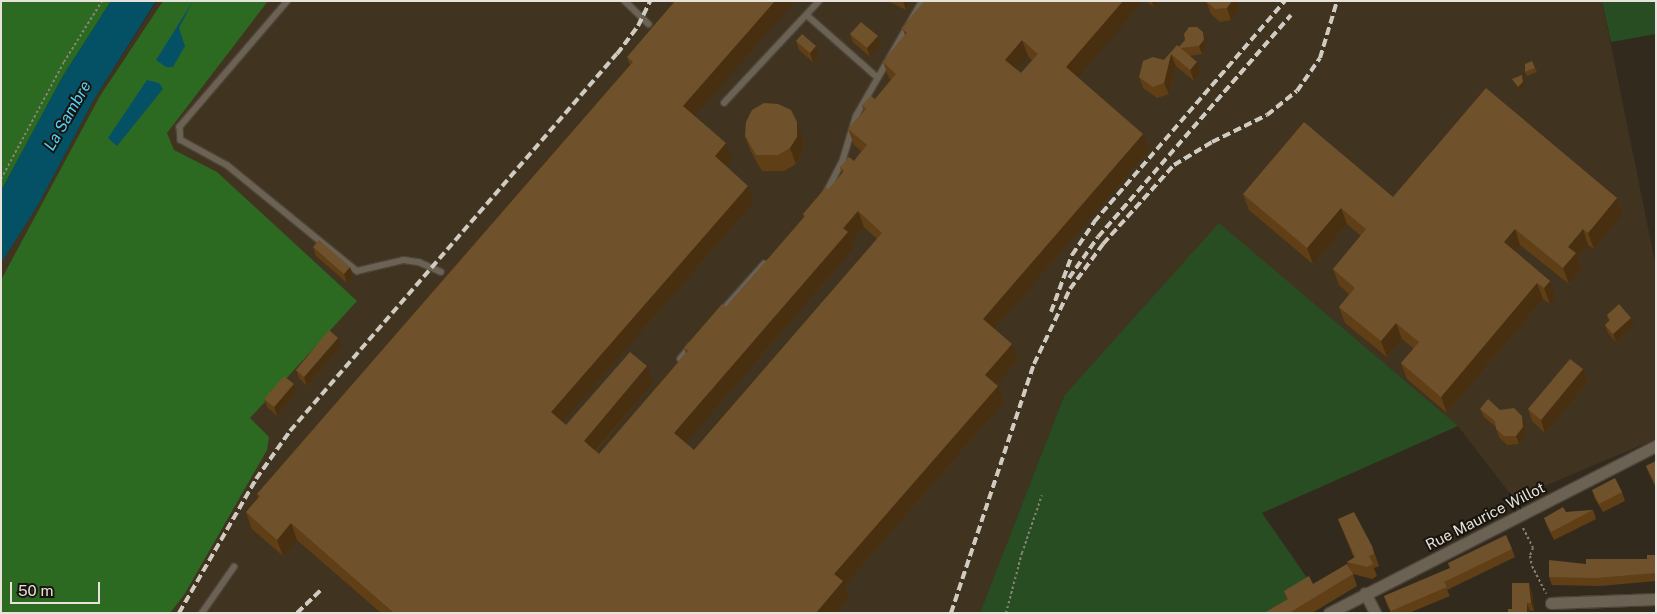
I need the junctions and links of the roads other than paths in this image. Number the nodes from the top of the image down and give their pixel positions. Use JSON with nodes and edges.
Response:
{"nodes":[{"id":1,"x":288,"y":1,"type":"edge"},
{"id":2,"x":625,"y":1,"type":"edge"},
{"id":3,"x":819,"y":1,"type":"edge"},
{"id":4,"x":922,"y":1,"type":"edge"},
{"id":5,"x":807,"y":15,"type":"junction"},
{"id":6,"x":649,"y":24,"type":"dead end"},
{"id":7,"x":877,"y":77,"type":"junction"},
{"id":8,"x":724,"y":103,"type":"dead end"},
{"id":9,"x":818,"y":202,"type":"edge"},
{"id":10,"x":773,"y":254,"type":"edge"},
{"id":11,"x":441,"y":272,"type":"dead end"},
{"id":12,"x":720,"y":314,"type":"edge"},
{"id":13,"x":700,"y":336,"type":"edge"},
{"id":14,"x":680,"y":359,"type":"edge"},
{"id":15,"x":1656,"y":446,"type":"edge"},
{"id":16,"x":234,"y":567,"type":"dead end"},
{"id":17,"x":1365,"y":593,"type":"junction"},
{"id":18,"x":1656,"y":599,"type":"edge"},
{"id":19,"x":1551,"y":603,"type":"road end"},
{"id":20,"x":202,"y":613,"type":"edge"},
{"id":21,"x":1329,"y":613,"type":"edge"},
{"id":22,"x":1375,"y":613,"type":"edge"}],
"edges":[{"from":1,"to":11,"type":"lane"},
{"from":2,"to":6,"type":"lane"},
{"from":3,"to":5,"type":"lane"},
{"from":4,"to":7,"type":"lane"},
{"from":5,"to":7,"type":"lane"},
{"from":5,"to":8,"type":"lane"},
{"from":7,"to":9,"type":"lane"},
{"from":10,"to":12,"type":"lane"},
{"from":13,"to":14,"type":"lane"},
{"from":15,"to":17,"type":"street","name":"Rue Maurice Willot"},
{"from":16,"to":20,"type":"lane"},
{"from":17,"to":21,"type":"street","name":"Rue Maurice Willot"},
{"from":17,"to":22,"type":"street"},
{"from":18,"to":19,"type":"street"}]}
